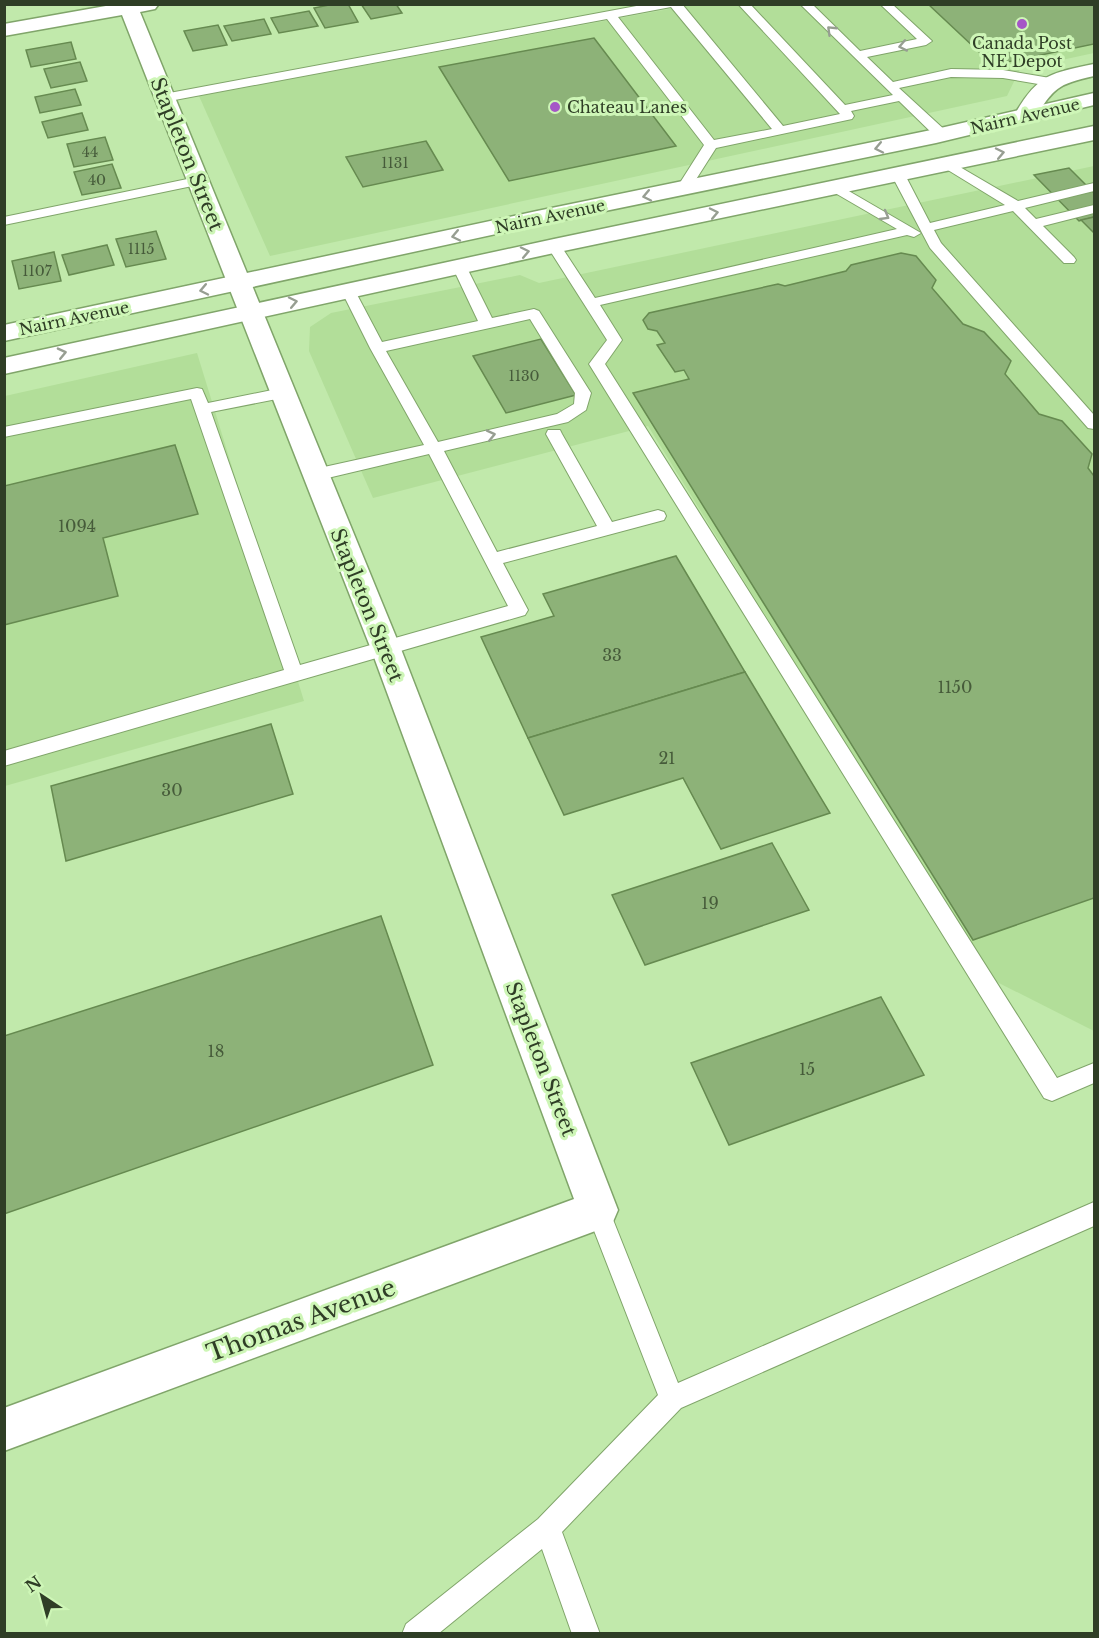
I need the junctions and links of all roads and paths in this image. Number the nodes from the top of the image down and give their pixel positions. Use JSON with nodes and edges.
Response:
{"nodes":[{"id":1,"x":151,"y":4,"type":"edge"},
{"id":2,"x":668,"y":4,"type":"edge"},
{"id":3,"x":675,"y":4,"type":"edge"},
{"id":4,"x":742,"y":4,"type":"edge"},
{"id":5,"x":805,"y":4,"type":"edge"},
{"id":6,"x":885,"y":4,"type":"edge"},
{"id":7,"x":128,"y":7,"type":"edge"},
{"id":8,"x":610,"y":15,"type":"junction"},
{"id":9,"x":4,"y":30,"type":"edge"},
{"id":10,"x":856,"y":55,"type":"junction"},
{"id":11,"x":1095,"y":70,"type":"edge"},
{"id":12,"x":1050,"y":82,"type":"junction"},
{"id":13,"x":890,"y":86,"type":"junction"},
{"id":14,"x":902,"y":97,"type":"junction"},
{"id":15,"x":164,"y":98,"type":"junction"},
{"id":16,"x":1095,"y":99,"type":"edge"},
{"id":17,"x":842,"y":109,"type":"junction"},
{"id":18,"x":1026,"y":114,"type":"junction"},
{"id":19,"x":780,"y":131,"type":"junction"},
{"id":20,"x":1095,"y":133,"type":"edge"},
{"id":21,"x":942,"y":135,"type":"junction"},
{"id":22,"x":1053,"y":142,"type":"junction"},
{"id":23,"x":711,"y":145,"type":"junction"},
{"id":24,"x":948,"y":164,"type":"junction"},
{"id":25,"x":898,"y":174,"type":"junction"},
{"id":26,"x":197,"y":181,"type":"junction"},
{"id":27,"x":835,"y":187,"type":"junction"},
{"id":28,"x":1095,"y":187,"type":"edge"},
{"id":29,"x":683,"y":189,"type":"junction"},
{"id":30,"x":1016,"y":206,"type":"junction"},
{"id":31,"x":1095,"y":209,"type":"edge"},
{"id":32,"x":537,"y":219,"type":"junction"},
{"id":33,"x":4,"y":221,"type":"edge"},
{"id":34,"x":1033,"y":224,"type":"junction"},
{"id":35,"x":926,"y":228,"type":"junction"},
{"id":36,"x":909,"y":230,"type":"junction"},
{"id":37,"x":935,"y":245,"type":"junction"},
{"id":38,"x":554,"y":246,"type":"junction"},
{"id":39,"x":1069,"y":260,"type":"dead end"},
{"id":40,"x":459,"y":266,"type":"junction"},
{"id":41,"x":348,"y":290,"type":"junction"},
{"id":42,"x":245,"y":297,"type":"junction"},
{"id":43,"x":591,"y":303,"type":"junction"},
{"id":44,"x":487,"y":324,"type":"junction"},
{"id":45,"x":4,"y":333,"type":"edge"},
{"id":46,"x":378,"y":348,"type":"junction"},
{"id":47,"x":4,"y":366,"type":"edge"},
{"id":48,"x":282,"y":393,"type":"junction"},
{"id":49,"x":202,"y":410,"type":"junction"},
{"id":50,"x":1095,"y":424,"type":"edge"},
{"id":51,"x":4,"y":432,"type":"edge"},
{"id":52,"x":554,"y":434,"type":"dead end"},
{"id":53,"x":434,"y":448,"type":"junction"},
{"id":54,"x":315,"y":475,"type":"junction"},
{"id":55,"x":658,"y":516,"type":"dead end"},
{"id":56,"x":607,"y":529,"type":"junction"},
{"id":57,"x":494,"y":559,"type":"junction"},
{"id":58,"x":386,"y":649,"type":"junction"},
{"id":59,"x":294,"y":674,"type":"junction"},
{"id":60,"x":4,"y":759,"type":"edge"},
{"id":61,"x":1095,"y":1073,"type":"edge"},
{"id":62,"x":598,"y":1210,"type":"junction"},
{"id":63,"x":1095,"y":1214,"type":"edge"},
{"id":64,"x":672,"y":1399,"type":"junction"},
{"id":65,"x":4,"y":1430,"type":"edge"},
{"id":66,"x":547,"y":1528,"type":"junction"},
{"id":67,"x":416,"y":1634,"type":"edge"},
{"id":68,"x":586,"y":1634,"type":"edge"}],
"edges":[{"from":1,"to":7,"type":"main road"},
{"from":2,"to":8,"type":"lane"},
{"from":3,"to":19,"type":"lane"},
{"from":4,"to":17,"type":"lane"},
{"from":10,"to":5,"type":"lane","one_way":true},
{"from":6,"to":10,"type":"lane","one_way":true},
{"from":7,"to":9,"type":"main road"},
{"from":7,"to":15,"type":"main road","name":"Stapleton Street"},
{"from":8,"to":15,"type":"lane"},
{"from":8,"to":23,"type":"lane"},
{"from":10,"to":13,"type":"lane"},
{"from":11,"to":12,"type":"main road"},
{"from":12,"to":13,"type":"lane"},
{"from":12,"to":18,"type":"main road"},
{"from":13,"to":14,"type":"lane"},
{"from":14,"to":17,"type":"lane"},
{"from":14,"to":21,"type":"lane"},
{"from":15,"to":26,"type":"main road","name":"Stapleton Street"},
{"from":16,"to":18,"type":"main road","name":"Nairn Avenue"},
{"from":17,"to":19,"type":"lane"},
{"from":18,"to":21,"type":"main road","name":"Nairn Avenue"},
{"from":18,"to":22,"type":"main road"},
{"from":19,"to":23,"type":"lane"},
{"from":20,"to":22,"type":"main road","name":"Nairn Avenue"},
{"from":21,"to":29,"type":"main road","name":"Nairn Avenue","one_way":true},
{"from":24,"to":22,"type":"main road","name":"Nairn Avenue","one_way":true},
{"from":23,"to":29,"type":"lane"},
{"from":24,"to":25,"type":"main road","name":"Nairn Avenue"},
{"from":24,"to":30,"type":"lane"},
{"from":25,"to":27,"type":"main road","name":"Nairn Avenue"},
{"from":25,"to":35,"type":"lane"},
{"from":26,"to":33,"type":"lane"},
{"from":26,"to":42,"type":"main road","name":"Stapleton Street"},
{"from":27,"to":36,"type":"lane","one_way":true},
{"from":38,"to":27,"type":"main road","name":"Nairn Avenue","one_way":true},
{"from":28,"to":30,"type":"lane"},
{"from":29,"to":32,"type":"main road","name":"Nairn Avenue","one_way":true},
{"from":30,"to":34,"type":"lane"},
{"from":30,"to":35,"type":"lane"},
{"from":31,"to":34,"type":"lane"},
{"from":32,"to":38,"type":"main road"},
{"from":32,"to":42,"type":"main road","name":"Nairn Avenue","one_way":true},
{"from":34,"to":39,"type":"lane"},
{"from":35,"to":37,"type":"lane"},
{"from":36,"to":37,"type":"lane"},
{"from":36,"to":43,"type":"lane"},
{"from":37,"to":50,"type":"lane"},
{"from":40,"to":38,"type":"main road","name":"Nairn Avenue","one_way":true},
{"from":38,"to":43,"type":"lane"},
{"from":40,"to":41,"type":"main road","name":"Nairn Avenue"},
{"from":40,"to":44,"type":"lane"},
{"from":42,"to":41,"type":"main road","name":"Nairn Avenue","one_way":true},
{"from":41,"to":46,"type":"lane"},
{"from":42,"to":45,"type":"main road","name":"Nairn Avenue","one_way":true},
{"from":47,"to":42,"type":"main road","name":"Nairn Avenue","one_way":true},
{"from":42,"to":48,"type":"main road","name":"Stapleton Street"},
{"from":43,"to":61,"type":"lane"},
{"from":44,"to":46,"type":"lane"},
{"from":53,"to":44,"type":"lane","one_way":true},
{"from":46,"to":53,"type":"lane"},
{"from":48,"to":49,"type":"lane"},
{"from":48,"to":54,"type":"main road","name":"Stapleton Street"},
{"from":49,"to":51,"type":"lane"},
{"from":49,"to":59,"type":"lane"},
{"from":52,"to":56,"type":"lane"},
{"from":53,"to":54,"type":"lane"},
{"from":53,"to":57,"type":"lane"},
{"from":54,"to":58,"type":"main road","name":"Stapleton Street"},
{"from":55,"to":56,"type":"lane"},
{"from":56,"to":57,"type":"lane"},
{"from":57,"to":58,"type":"lane"},
{"from":58,"to":59,"type":"lane"},
{"from":58,"to":62,"type":"main road","name":"Stapleton Street"},
{"from":59,"to":60,"type":"lane"},
{"from":62,"to":64,"type":"lane"},
{"from":62,"to":65,"type":"main road","name":"Thomas Avenue"},
{"from":63,"to":64,"type":"lane"},
{"from":64,"to":66,"type":"lane"},
{"from":66,"to":67,"type":"lane"},
{"from":66,"to":68,"type":"lane"}]}
